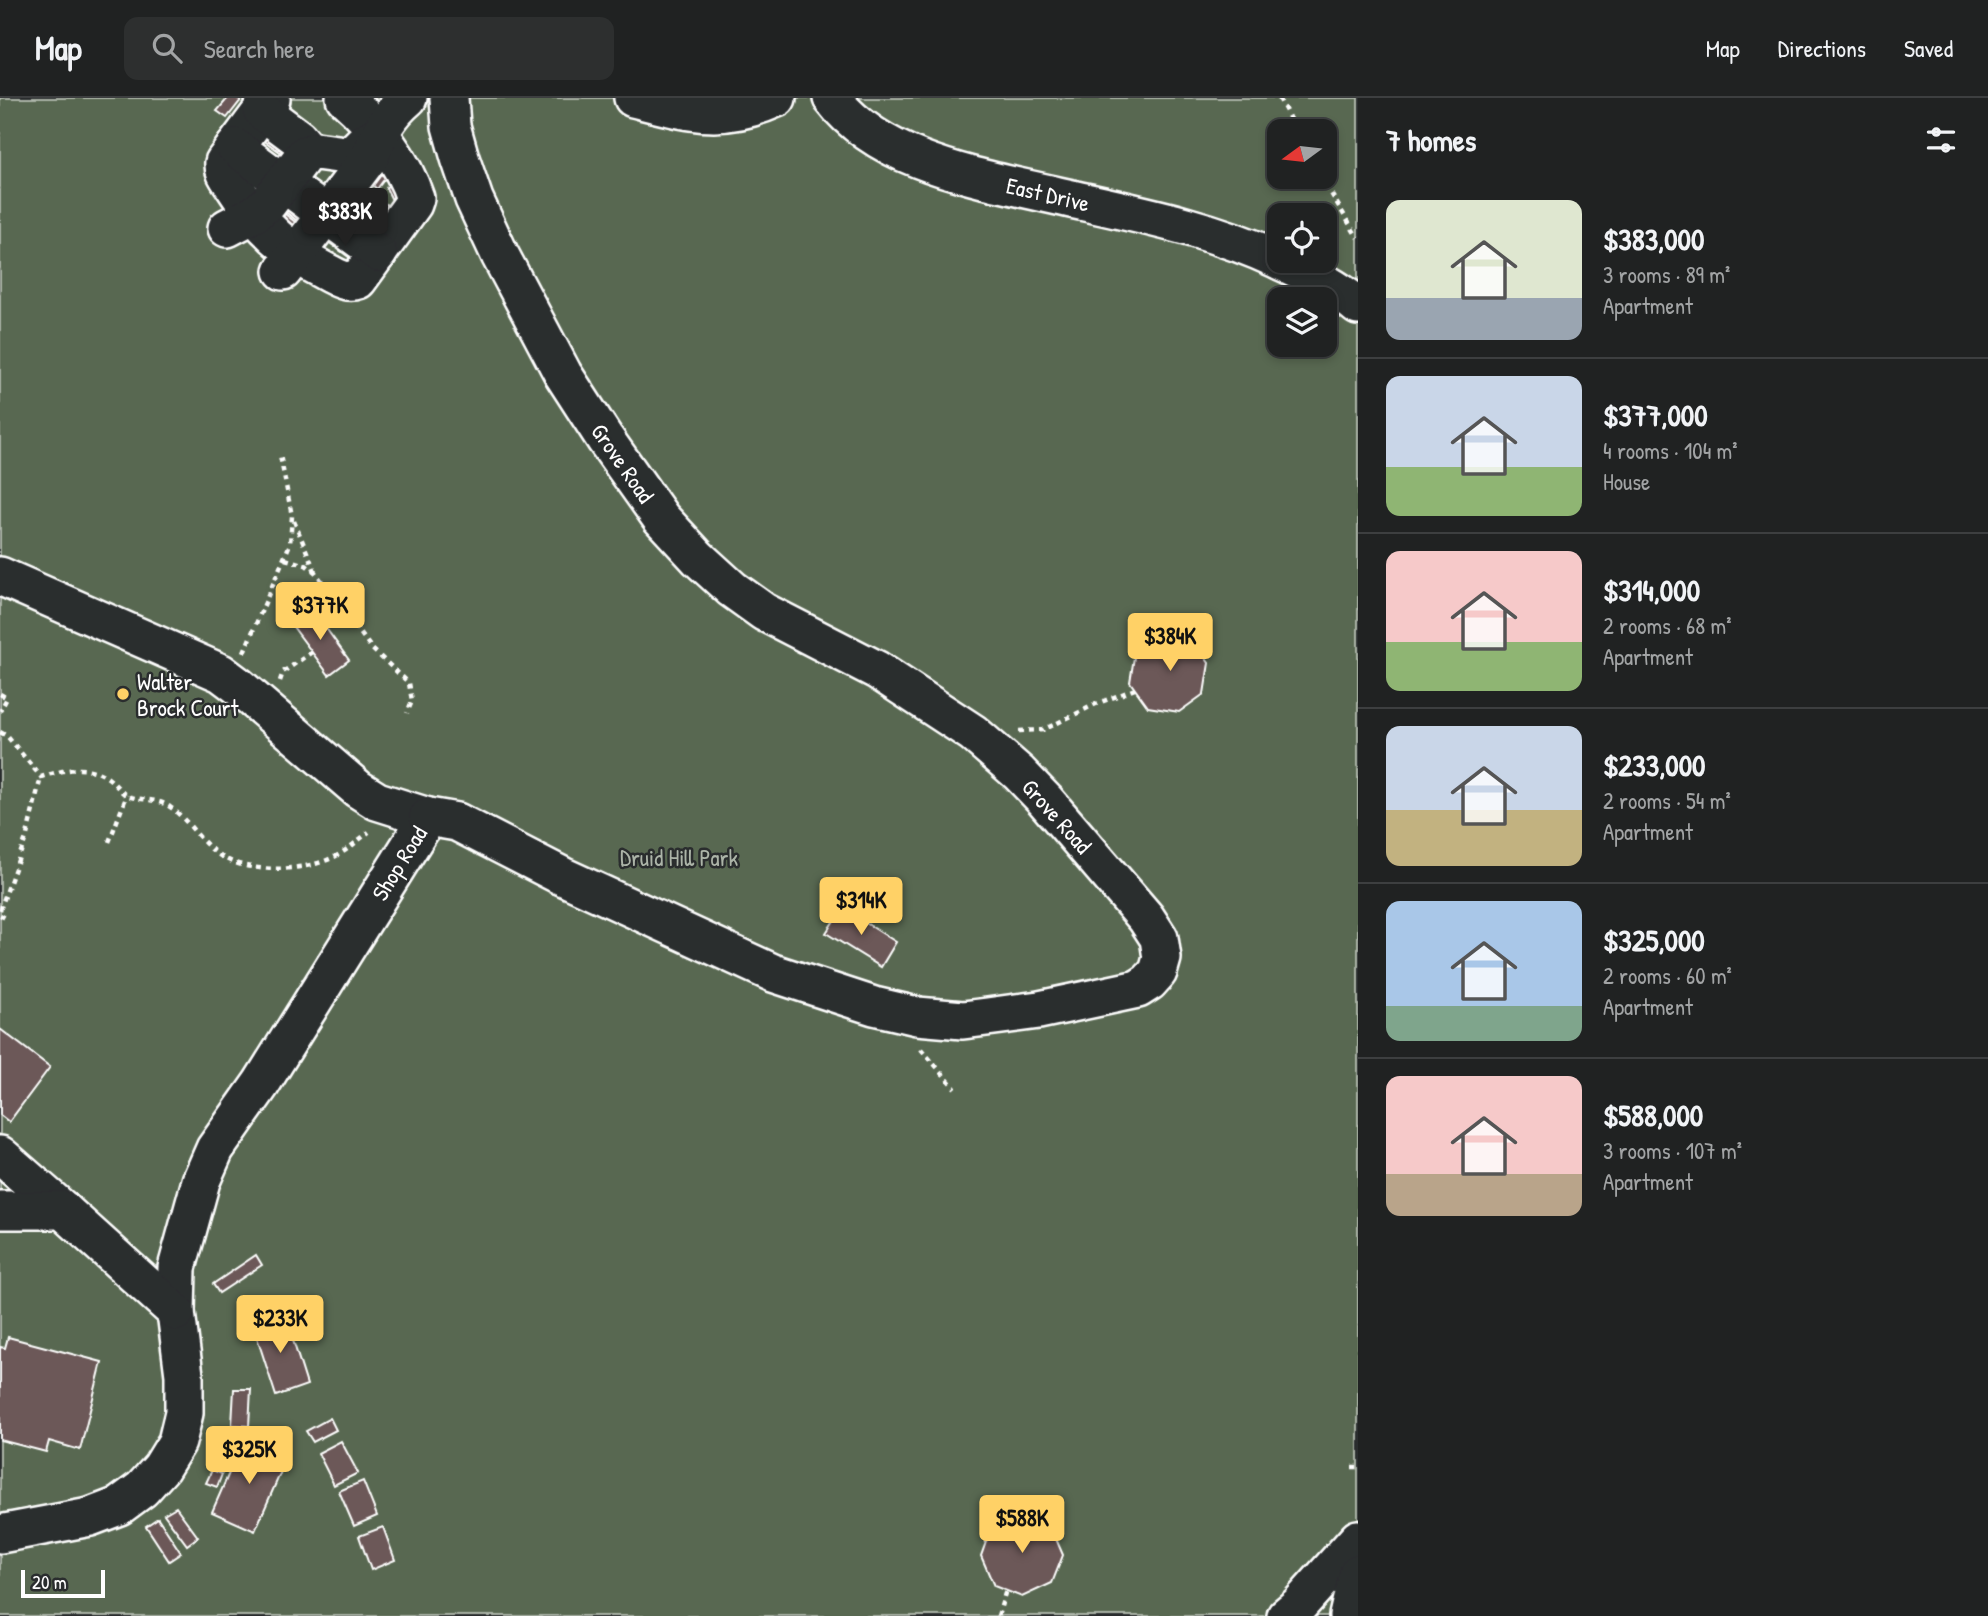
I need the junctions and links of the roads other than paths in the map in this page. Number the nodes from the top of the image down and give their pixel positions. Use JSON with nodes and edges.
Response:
{"nodes":[{"id":1,"x":345,"y":98,"type":"edge"},
{"id":2,"x":408,"y":98,"type":"edge"},
{"id":3,"x":449,"y":98,"type":"edge"},
{"id":4,"x":633,"y":98,"type":"edge"},
{"id":5,"x":777,"y":98,"type":"edge"},
{"id":6,"x":832,"y":98,"type":"edge"},
{"id":7,"x":253,"y":124,"type":"edge"},
{"id":8,"x":378,"y":134,"type":"junction"},
{"id":9,"x":295,"y":170,"type":"junction"},
{"id":10,"x":330,"y":209,"type":"junction"},
{"id":11,"x":240,"y":221,"type":"junction"},
{"id":12,"x":382,"y":247,"type":"junction"},
{"id":13,"x":1267,"y":255,"type":"edge"},
{"id":14,"x":289,"y":262,"type":"junction"},
{"id":15,"x":1306,"y":273,"type":"edge"},
{"id":16,"x":1358,"y":306,"type":"edge"},
{"id":17,"x":0,"y":576,"type":"edge"},
{"id":18,"x":412,"y":812,"type":"junction"},
{"id":19,"x":0,"y":1155,"type":"edge"},
{"id":20,"x":0,"y":1210,"type":"edge"},
{"id":21,"x":62,"y":1210,"type":"junction"},
{"id":22,"x":177,"y":1312,"type":"junction"},
{"id":23,"x":0,"y":1534,"type":"edge"},
{"id":24,"x":1358,"y":1539,"type":"edge"},
{"id":25,"x":1358,"y":1573,"type":"edge"},
{"id":26,"x":1286,"y":1616,"type":"edge"},
{"id":27,"x":1348,"y":1616,"type":"edge"}],
"edges":[{"from":1,"to":8,"type":"street"},
{"from":2,"to":8,"type":"street"},
{"from":3,"to":18,"type":"street","name":"Grove Road"},
{"from":4,"to":5,"type":"street"},
{"from":6,"to":13,"type":"street","name":"East Drive"},
{"from":7,"to":9,"type":"street"},
{"from":7,"to":11,"type":"street"},
{"from":8,"to":9,"type":"street"},
{"from":8,"to":10,"type":"street"},
{"from":8,"to":12,"type":"street"},
{"from":9,"to":10,"type":"street"},
{"from":9,"to":11,"type":"street"},
{"from":10,"to":12,"type":"street"},
{"from":10,"to":14,"type":"street"},
{"from":11,"to":14,"type":"street"},
{"from":12,"to":14,"type":"street"},
{"from":15,"to":16,"type":"street","name":"East Drive"},
{"from":17,"to":18,"type":"street","name":"Shop Road"},
{"from":18,"to":22,"type":"street","name":"Shop Road"},
{"from":19,"to":21,"type":"street"},
{"from":20,"to":21,"type":"street"},
{"from":21,"to":22,"type":"street"},
{"from":22,"to":23,"type":"street","name":"Shop Road"},
{"from":24,"to":26,"type":"street"},
{"from":25,"to":27,"type":"street"}]}
